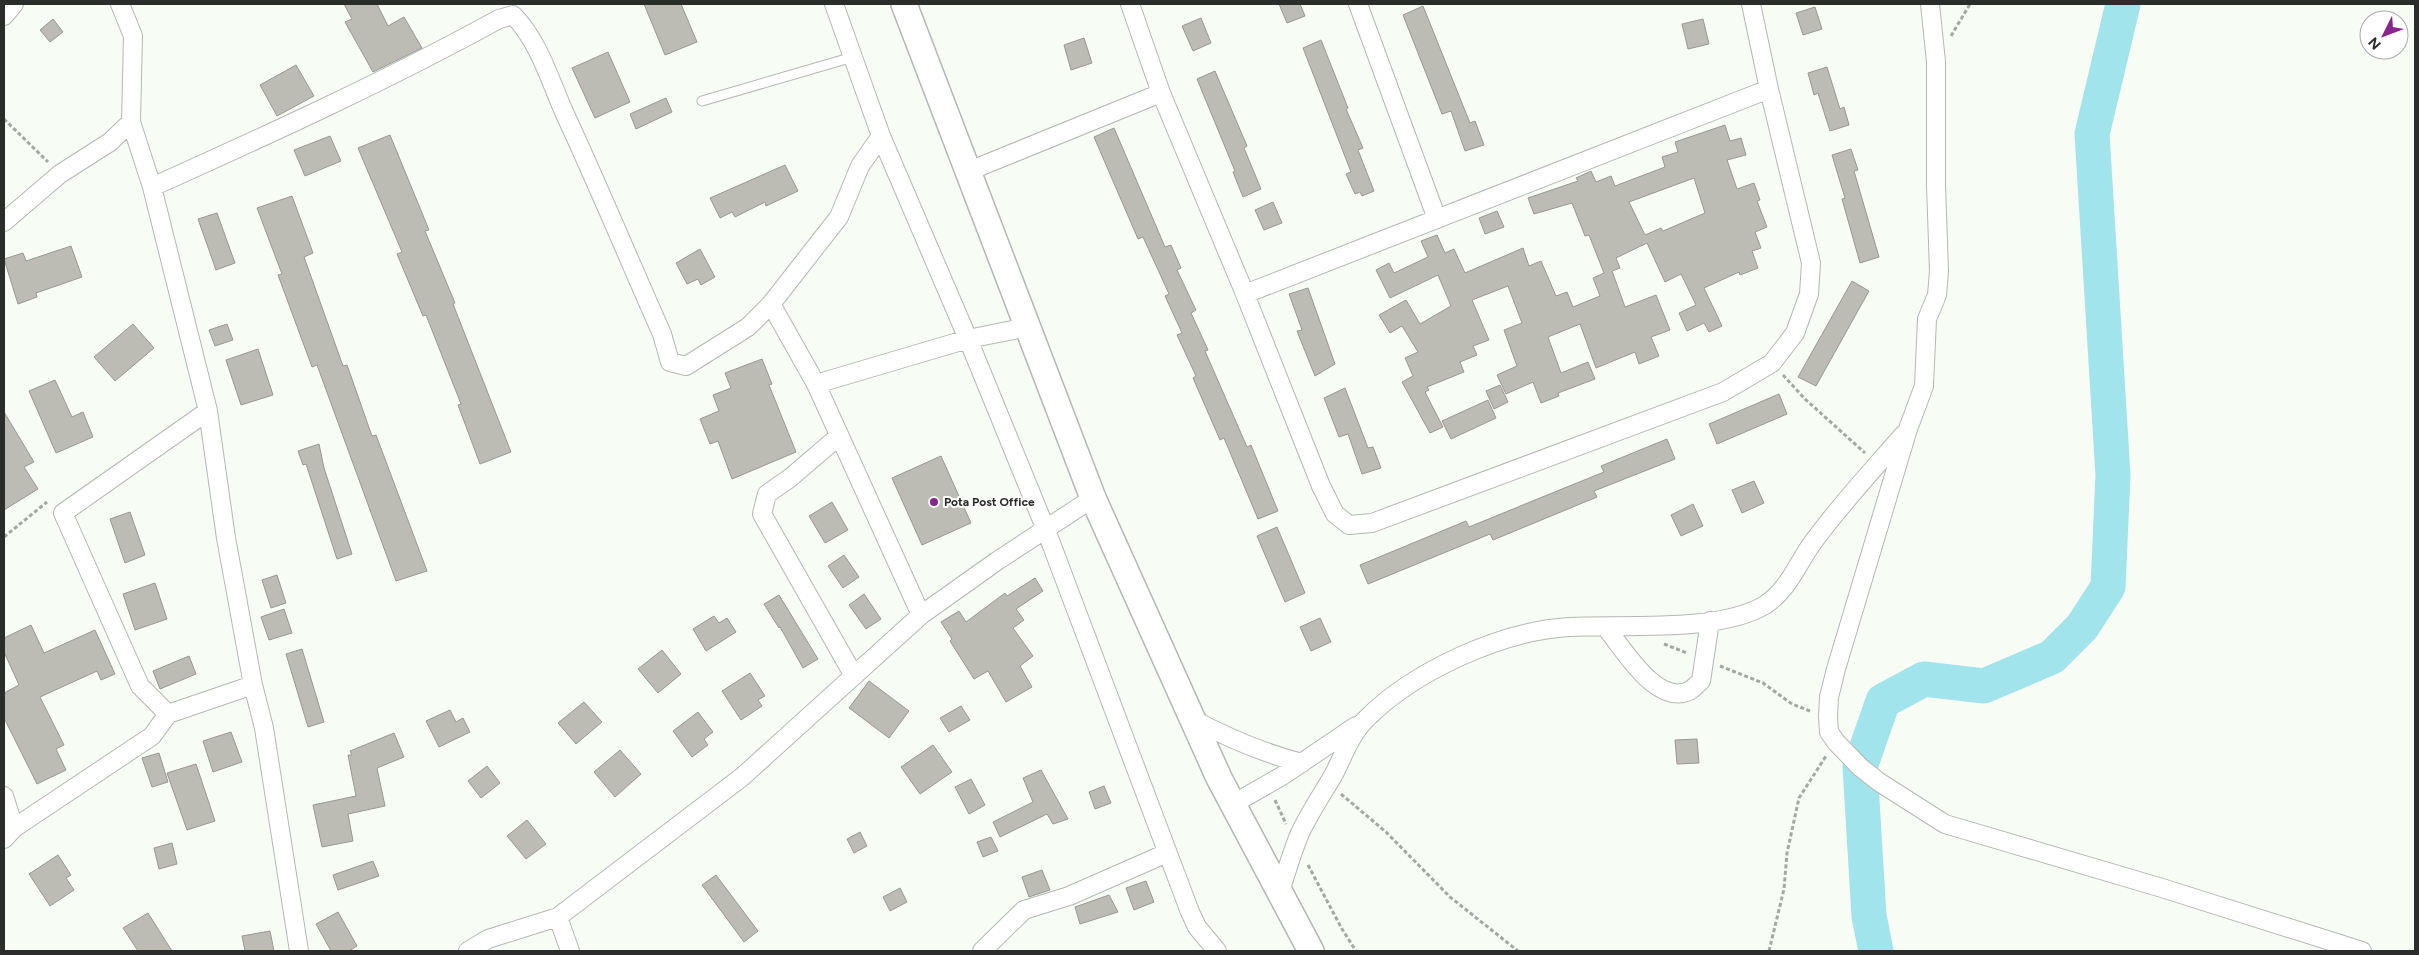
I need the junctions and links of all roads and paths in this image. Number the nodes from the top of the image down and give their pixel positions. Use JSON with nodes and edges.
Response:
{"nodes":[{"id":1,"x":14,"y":4,"type":"edge"},
{"id":2,"x":120,"y":4,"type":"edge"},
{"id":3,"x":834,"y":4,"type":"edge"},
{"id":4,"x":904,"y":4,"type":"edge"},
{"id":5,"x":1130,"y":4,"type":"edge"},
{"id":6,"x":1358,"y":4,"type":"edge"},
{"id":7,"x":1751,"y":4,"type":"edge"},
{"id":8,"x":1930,"y":4,"type":"edge"},
{"id":9,"x":4,"y":16,"type":"edge"},
{"id":10,"x":853,"y":57,"type":"junction"},
{"id":11,"x":1769,"y":89,"type":"junction"},
{"id":12,"x":1161,"y":93,"type":"junction"},
{"id":13,"x":702,"y":101,"type":"dead end"},
{"id":14,"x":4,"y":120,"type":"edge"},
{"id":15,"x":131,"y":122,"type":"junction"},
{"id":16,"x":880,"y":136,"type":"junction"},
{"id":17,"x":969,"y":171,"type":"junction"},
{"id":18,"x":60,"y":174,"type":"junction"},
{"id":19,"x":152,"y":187,"type":"junction"},
{"id":20,"x":1437,"y":219,"type":"junction"},
{"id":21,"x":4,"y":222,"type":"edge"},
{"id":22,"x":1245,"y":294,"type":"junction"},
{"id":23,"x":771,"y":304,"type":"junction"},
{"id":24,"x":1028,"y":327,"type":"junction"},
{"id":25,"x":968,"y":339,"type":"junction"},
{"id":26,"x":1772,"y":363,"type":"junction"},
{"id":27,"x":816,"y":384,"type":"junction"},
{"id":28,"x":208,"y":412,"type":"junction"},
{"id":29,"x":1908,"y":429,"type":"junction"},
{"id":30,"x":840,"y":436,"type":"junction"},
{"id":31,"x":1878,"y":464,"type":"junction"},
{"id":32,"x":1093,"y":498,"type":"junction"},
{"id":33,"x":63,"y":513,"type":"junction"},
{"id":34,"x":1046,"y":530,"type":"junction"},
{"id":35,"x":4,"y":538,"type":"edge"},
{"id":36,"x":921,"y":615,"type":"junction"},
{"id":37,"x":1710,"y":621,"type":"junction"},
{"id":38,"x":1606,"y":628,"type":"junction"},
{"id":39,"x":1659,"y":642,"type":"dead end"},
{"id":40,"x":1704,"y":660,"type":"junction"},
{"id":41,"x":854,"y":676,"type":"junction"},
{"id":42,"x":253,"y":685,"type":"junction"},
{"id":43,"x":168,"y":714,"type":"junction"},
{"id":44,"x":1828,"y":717,"type":"junction"},
{"id":45,"x":1192,"y":719,"type":"junction"},
{"id":46,"x":1365,"y":720,"type":"junction"},
{"id":47,"x":1836,"y":742,"type":"junction"},
{"id":48,"x":1302,"y":762,"type":"junction"},
{"id":49,"x":1328,"y":783,"type":"junction"},
{"id":50,"x":4,"y":796,"type":"edge"},
{"id":51,"x":1233,"y":804,"type":"junction"},
{"id":52,"x":9,"y":834,"type":"edge"},
{"id":53,"x":1167,"y":854,"type":"junction"},
{"id":54,"x":1280,"y":892,"type":"junction"},
{"id":55,"x":558,"y":917,"type":"junction"},
{"id":56,"x":299,"y":951,"type":"edge"},
{"id":57,"x":468,"y":951,"type":"edge"},
{"id":58,"x":570,"y":951,"type":"edge"},
{"id":59,"x":982,"y":951,"type":"edge"},
{"id":60,"x":1217,"y":951,"type":"edge"},
{"id":61,"x":1311,"y":951,"type":"edge"},
{"id":62,"x":1518,"y":951,"type":"edge"},
{"id":63,"x":1770,"y":951,"type":"edge"},
{"id":64,"x":2362,"y":951,"type":"edge"}],
"edges":[{"from":1,"to":9,"type":"street"},
{"from":2,"to":15,"type":"street"},
{"from":3,"to":10,"type":"street"},
{"from":4,"to":17,"type":"street"},
{"from":5,"to":12,"type":"street"},
{"from":6,"to":20,"type":"street"},
{"from":7,"to":11,"type":"street"},
{"from":8,"to":29,"type":"street"},
{"from":10,"to":13,"type":"lane"},
{"from":10,"to":16,"type":"street"},
{"from":11,"to":20,"type":"street"},
{"from":11,"to":26,"type":"street"},
{"from":12,"to":17,"type":"street"},
{"from":12,"to":22,"type":"street"},
{"from":14,"to":18,"type":"path"},
{"from":15,"to":18,"type":"street"},
{"from":15,"to":19,"type":"street"},
{"from":16,"to":23,"type":"street"},
{"from":16,"to":25,"type":"street"},
{"from":17,"to":24,"type":"street"},
{"from":18,"to":21,"type":"street"},
{"from":19,"to":23,"type":"street"},
{"from":19,"to":28,"type":"street"},
{"from":20,"to":22,"type":"street"},
{"from":22,"to":26,"type":"street"},
{"from":23,"to":27,"type":"street"},
{"from":24,"to":25,"type":"street"},
{"from":24,"to":32,"type":"street"},
{"from":25,"to":27,"type":"street"},
{"from":25,"to":34,"type":"street"},
{"from":26,"to":31,"type":"path"},
{"from":27,"to":30,"type":"street"},
{"from":28,"to":33,"type":"street"},
{"from":28,"to":42,"type":"street"},
{"from":29,"to":31,"type":"street"},
{"from":29,"to":44,"type":"street"},
{"from":30,"to":36,"type":"street"},
{"from":30,"to":41,"type":"street"},
{"from":31,"to":37,"type":"street"},
{"from":32,"to":34,"type":"street"},
{"from":32,"to":45,"type":"street"},
{"from":33,"to":35,"type":"path"},
{"from":33,"to":43,"type":"street"},
{"from":34,"to":36,"type":"street"},
{"from":34,"to":53,"type":"street"},
{"from":36,"to":41,"type":"street"},
{"from":37,"to":38,"type":"street"},
{"from":37,"to":40,"type":"street"},
{"from":38,"to":40,"type":"street"},
{"from":38,"to":46,"type":"street"},
{"from":39,"to":40,"type":"path"},
{"from":40,"to":44,"type":"path"},
{"from":41,"to":55,"type":"street"},
{"from":42,"to":43,"type":"street"},
{"from":42,"to":56,"type":"street"},
{"from":43,"to":52,"type":"street"},
{"from":44,"to":47,"type":"street"},
{"from":45,"to":48,"type":"street"},
{"from":45,"to":51,"type":"street"},
{"from":46,"to":48,"type":"street"},
{"from":46,"to":49,"type":"street"},
{"from":47,"to":63,"type":"path"},
{"from":47,"to":64,"type":"street"},
{"from":48,"to":51,"type":"street"},
{"from":49,"to":54,"type":"street"},
{"from":49,"to":62,"type":"path"},
{"from":50,"to":52,"type":"street"},
{"from":51,"to":54,"type":"street"},
{"from":53,"to":59,"type":"street"},
{"from":53,"to":60,"type":"street"},
{"from":54,"to":61,"type":"street"},
{"from":55,"to":57,"type":"street"},
{"from":55,"to":58,"type":"street"}]}
